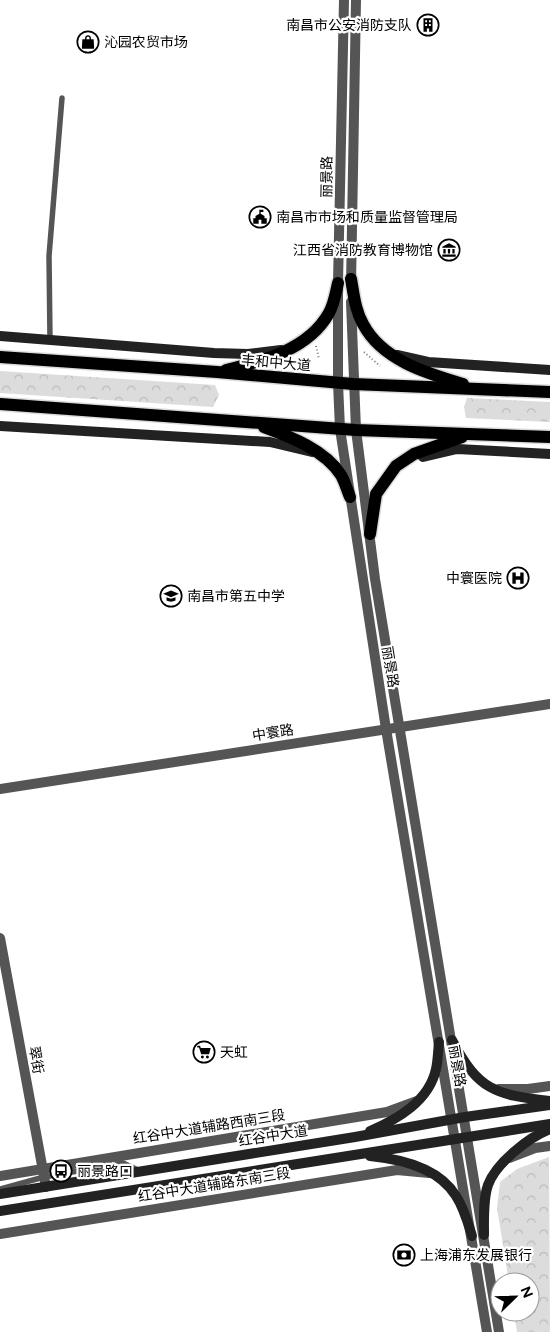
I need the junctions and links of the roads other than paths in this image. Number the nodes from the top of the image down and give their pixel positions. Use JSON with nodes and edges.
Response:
{"nodes":[{"id":1,"x":344,"y":0,"type":"edge"},
{"id":2,"x":356,"y":0,"type":"edge"},
{"id":3,"x":62,"y":98,"type":"dead end"},
{"id":4,"x":351,"y":279,"type":"junction"},
{"id":5,"x":338,"y":283,"type":"junction"},
{"id":6,"x":0,"y":336,"type":"edge"},
{"id":7,"x":50,"y":339,"type":"junction"},
{"id":8,"x":292,"y":348,"type":"junction"},
{"id":9,"x":387,"y":351,"type":"junction"},
{"id":10,"x":0,"y":357,"type":"edge"},
{"id":11,"x":550,"y":370,"type":"edge"},
{"id":12,"x":217,"y":372,"type":"junction"},
{"id":13,"x":338,"y":383,"type":"junction"},
{"id":14,"x":353,"y":384,"type":"junction"},
{"id":15,"x":480,"y":389,"type":"junction"},
{"id":16,"x":550,"y":392,"type":"edge"},
{"id":17,"x":0,"y":404,"type":"edge"},
{"id":18,"x":253,"y":422,"type":"junction"},
{"id":19,"x":0,"y":426,"type":"edge"},
{"id":20,"x":340,"y":429,"type":"junction"},
{"id":21,"x":356,"y":430,"type":"junction"},
{"id":22,"x":471,"y":434,"type":"junction"},
{"id":23,"x":550,"y":436,"type":"edge"},
{"id":24,"x":317,"y":453,"type":"junction"},
{"id":25,"x":550,"y":454,"type":"edge"},
{"id":26,"x":396,"y":466,"type":"junction"},
{"id":27,"x":350,"y":497,"type":"junction"},
{"id":28,"x":370,"y":534,"type":"junction"},
{"id":29,"x":550,"y":704,"type":"edge"},
{"id":30,"x":401,"y":726,"type":"junction"},
{"id":31,"x":386,"y":729,"type":"junction"},
{"id":32,"x":0,"y":789,"type":"edge"},
{"id":33,"x":0,"y":938,"type":"edge"},
{"id":34,"x":452,"y":1040,"type":"junction"},
{"id":35,"x":440,"y":1042,"type":"junction"},
{"id":36,"x":550,"y":1086,"type":"edge"},
{"id":37,"x":489,"y":1088,"type":"junction"},
{"id":38,"x":421,"y":1100,"type":"junction"},
{"id":39,"x":550,"y":1101,"type":"edge"},
{"id":40,"x":550,"y":1105,"type":"edge"},
{"id":41,"x":465,"y":1117,"type":"junction"},
{"id":42,"x":452,"y":1119,"type":"junction"},
{"id":43,"x":550,"y":1124,"type":"edge"},
{"id":44,"x":550,"y":1129,"type":"edge"},
{"id":45,"x":468,"y":1136,"type":"junction"},
{"id":46,"x":355,"y":1137,"type":"junction"},
{"id":47,"x":456,"y":1139,"type":"junction"},
{"id":48,"x":550,"y":1146,"type":"edge"},
{"id":49,"x":357,"y":1154,"type":"junction"},
{"id":50,"x":504,"y":1161,"type":"junction"},
{"id":51,"x":433,"y":1174,"type":"junction"},
{"id":52,"x":0,"y":1176,"type":"edge"},
{"id":53,"x":44,"y":1178,"type":"junction"},
{"id":54,"x":0,"y":1189,"type":"edge"},
{"id":55,"x":0,"y":1194,"type":"edge"},
{"id":56,"x":0,"y":1211,"type":"edge"},
{"id":57,"x":0,"y":1234,"type":"edge"},
{"id":58,"x":484,"y":1235,"type":"junction"},
{"id":59,"x":472,"y":1236,"type":"junction"},
{"id":60,"x":487,"y":1332,"type":"edge"},
{"id":61,"x":500,"y":1332,"type":"edge"}],
"edges":[{"from":1,"to":5,"type":"street","name":"丽景路"},
{"from":2,"to":4,"type":"street","name":"丽景路"},
{"from":3,"to":7,"type":"lane"},
{"from":4,"to":9,"type":"main road"},
{"from":4,"to":14,"type":"street","name":"丽景路"},
{"from":5,"to":8,"type":"main road"},
{"from":5,"to":13,"type":"street","name":"丽景路"},
{"from":6,"to":7,"type":"main road"},
{"from":7,"to":8,"type":"main road"},
{"from":8,"to":12,"type":"main road"},
{"from":9,"to":11,"type":"main road"},
{"from":9,"to":15,"type":"main road"},
{"from":10,"to":12,"type":"main road","name":"丰和中大道"},
{"from":12,"to":13,"type":"main road","name":"丰和中大道"},
{"from":13,"to":14,"type":"main road","name":"丰和中大道"},
{"from":13,"to":20,"type":"street","name":"丽景路"},
{"from":14,"to":15,"type":"main road","name":"丰和中大道"},
{"from":14,"to":21,"type":"street","name":"丽景路"},
{"from":15,"to":16,"type":"main road","name":"丰和中大道"},
{"from":17,"to":18,"type":"main road"},
{"from":18,"to":20,"type":"main road"},
{"from":18,"to":24,"type":"main road"},
{"from":19,"to":24,"type":"main road"},
{"from":20,"to":21,"type":"main road"},
{"from":20,"to":27,"type":"street","name":"丽景路"},
{"from":21,"to":22,"type":"main road"},
{"from":21,"to":28,"type":"street","name":"丽景路"},
{"from":22,"to":23,"type":"main road"},
{"from":22,"to":26,"type":"main road"},
{"from":24,"to":27,"type":"main road"},
{"from":25,"to":26,"type":"main road"},
{"from":26,"to":28,"type":"main road"},
{"from":27,"to":31,"type":"street","name":"丽景路"},
{"from":28,"to":30,"type":"street","name":"丽景路"},
{"from":29,"to":30,"type":"street","name":"中寰路"},
{"from":30,"to":31,"type":"street","name":"中寰路"},
{"from":30,"to":34,"type":"street","name":"丽景路"},
{"from":31,"to":32,"type":"street","name":"中寰路"},
{"from":31,"to":35,"type":"street","name":"丽景路"},
{"from":33,"to":53,"type":"street","name":"翠街"},
{"from":34,"to":37,"type":"main road"},
{"from":34,"to":41,"type":"street","name":"丽景路"},
{"from":35,"to":38,"type":"main road"},
{"from":35,"to":42,"type":"street","name":"丽景路"},
{"from":36,"to":37,"type":"street"},
{"from":37,"to":39,"type":"main road"},
{"from":38,"to":46,"type":"main road"},
{"from":38,"to":53,"type":"street","name":"红谷中大道辅路西南三段"},
{"from":40,"to":41,"type":"main road","name":"红谷中大道"},
{"from":41,"to":42,"type":"main road","name":"红谷中大道"},
{"from":41,"to":45,"type":"street","name":"丽景路"},
{"from":42,"to":46,"type":"main road","name":"红谷中大道"},
{"from":42,"to":47,"type":"street","name":"丽景路"},
{"from":43,"to":45,"type":"main road"},
{"from":44,"to":50,"type":"main road"},
{"from":45,"to":47,"type":"main road"},
{"from":45,"to":58,"type":"street","name":"丽景路"},
{"from":46,"to":53,"type":"main road","name":"红谷中大道"},
{"from":47,"to":49,"type":"main road"},
{"from":47,"to":59,"type":"street","name":"丽景路"},
{"from":48,"to":50,"type":"street"},
{"from":49,"to":51,"type":"main road"},
{"from":49,"to":56,"type":"main road"},
{"from":50,"to":58,"type":"main road"},
{"from":51,"to":57,"type":"street","name":"红谷中大道辅路东南三段"},
{"from":51,"to":59,"type":"main road"},
{"from":52,"to":53,"type":"street","name":"红谷中大道辅路西南三段"},
{"from":53,"to":54,"type":"lane"},
{"from":53,"to":55,"type":"main road","name":"红谷中大道"},
{"from":58,"to":61,"type":"street","name":"丽景路"},
{"from":59,"to":60,"type":"street","name":"丽景路"}]}
